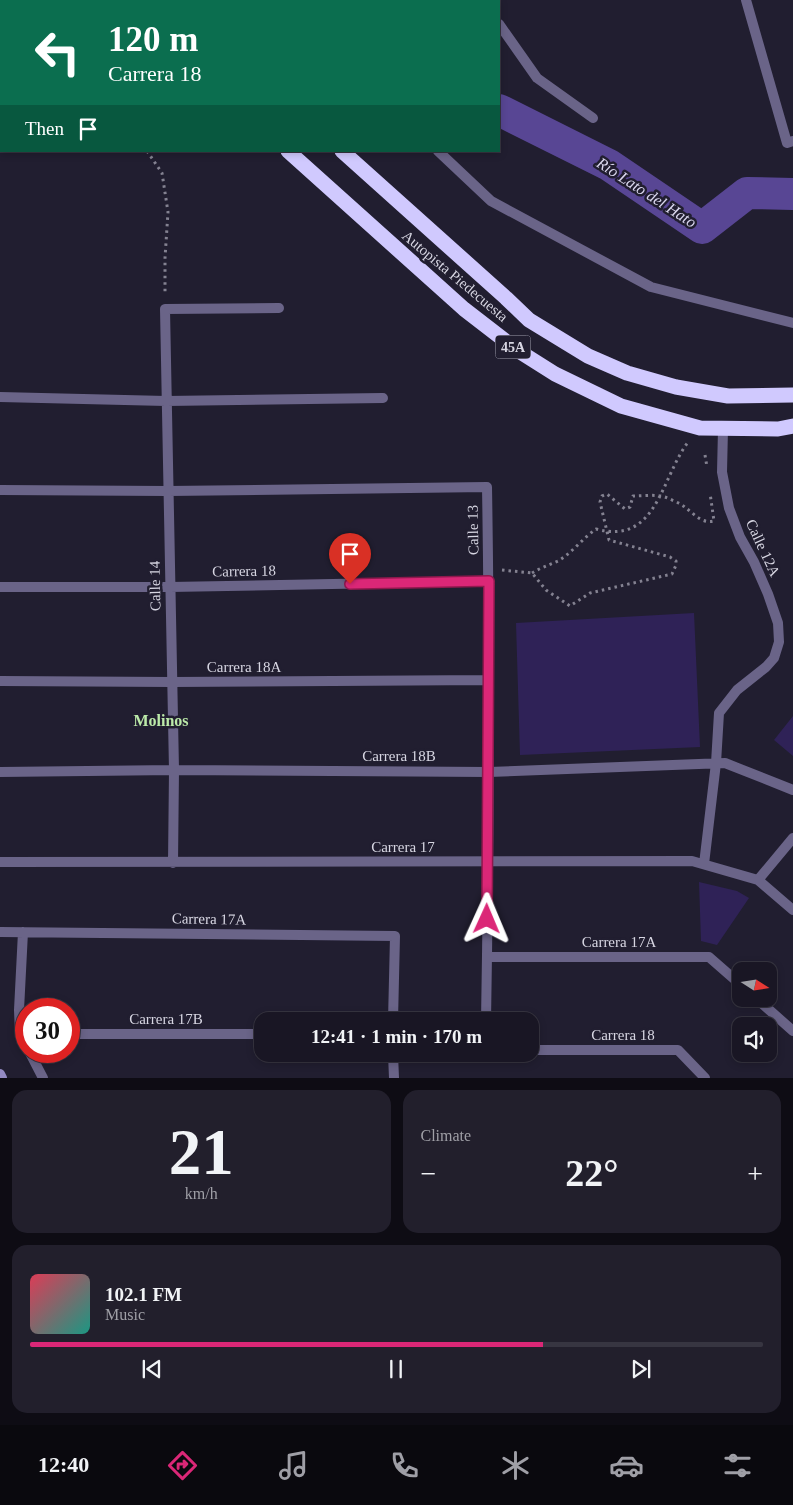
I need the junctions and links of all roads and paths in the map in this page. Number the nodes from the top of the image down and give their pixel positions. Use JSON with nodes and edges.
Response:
{"nodes":[{"id":1,"x":746,"y":0,"type":"edge"},
{"id":2,"x":500,"y":25,"type":"edge"},
{"id":3,"x":593,"y":118,"type":"dead end"},
{"id":4,"x":790,"y":142,"type":"edge"},
{"id":5,"x":148,"y":152,"type":"edge"},
{"id":6,"x":289,"y":152,"type":"edge"},
{"id":7,"x":343,"y":152,"type":"edge"},
{"id":8,"x":439,"y":152,"type":"edge"},
{"id":9,"x":279,"y":308,"type":"dead end"},
{"id":10,"x":165,"y":309,"type":"junction"},
{"id":11,"x":793,"y":323,"type":"edge"},
{"id":12,"x":793,"y":395,"type":"edge"},
{"id":13,"x":0,"y":397,"type":"edge"},
{"id":14,"x":383,"y":398,"type":"dead end"},
{"id":15,"x":166,"y":401,"type":"junction"},
{"id":16,"x":793,"y":426,"type":"edge"},
{"id":17,"x":700,"y":428,"type":"junction"},
{"id":18,"x":723,"y":429,"type":"junction"},
{"id":19,"x":705,"y":455,"type":"dead end"},
{"id":20,"x":708,"y":474,"type":"dead end"},
{"id":21,"x":0,"y":490,"type":"edge"},
{"id":22,"x":168,"y":491,"type":"junction"},
{"id":23,"x":710,"y":493,"type":"dead end"},
{"id":24,"x":660,"y":496,"type":"junction"},
{"id":25,"x":607,"y":532,"type":"junction"},
{"id":26,"x":489,"y":569,"type":"junction"},
{"id":27,"x":532,"y":573,"type":"junction"},
{"id":28,"x":489,"y":581,"type":"junction"},
{"id":29,"x":0,"y":587,"type":"edge"},
{"id":30,"x":170,"y":587,"type":"junction"},
{"id":31,"x":489,"y":680,"type":"junction"},
{"id":32,"x":0,"y":681,"type":"edge"},
{"id":33,"x":172,"y":682,"type":"junction"},
{"id":34,"x":716,"y":763,"type":"junction"},
{"id":35,"x":174,"y":770,"type":"junction"},
{"id":36,"x":0,"y":772,"type":"edge"},
{"id":37,"x":489,"y":772,"type":"junction"},
{"id":38,"x":793,"y":790,"type":"edge"},
{"id":39,"x":793,"y":838,"type":"edge"},
{"id":40,"x":488,"y":861,"type":"junction"},
{"id":41,"x":0,"y":862,"type":"edge"},
{"id":42,"x":173,"y":863,"type":"junction"},
{"id":43,"x":704,"y":864,"type":"junction"},
{"id":44,"x":758,"y":880,"type":"junction"},
{"id":45,"x":793,"y":910,"type":"edge"},
{"id":46,"x":0,"y":932,"type":"edge"},
{"id":47,"x":23,"y":932,"type":"junction"},
{"id":48,"x":487,"y":957,"type":"junction"},
{"id":49,"x":732,"y":977,"type":"edge"},
{"id":50,"x":20,"y":998,"type":"edge"},
{"id":51,"x":767,"y":1008,"type":"edge"},
{"id":52,"x":393,"y":1012,"type":"edge"},
{"id":53,"x":486,"y":1012,"type":"edge"},
{"id":54,"x":793,"y":1030,"type":"edge"},
{"id":55,"x":80,"y":1034,"type":"edge"},
{"id":56,"x":254,"y":1034,"type":"edge"},
{"id":57,"x":539,"y":1050,"type":"edge"},
{"id":58,"x":393,"y":1062,"type":"edge"},
{"id":59,"x":35,"y":1063,"type":"edge"},
{"id":60,"x":0,"y":1074,"type":"edge"},
{"id":61,"x":2,"y":1078,"type":"edge"},
{"id":62,"x":43,"y":1078,"type":"edge"},
{"id":63,"x":394,"y":1078,"type":"edge"},
{"id":64,"x":705,"y":1078,"type":"edge"}],
"edges":[{"from":1,"to":4,"type":"street"},
{"from":2,"to":3,"type":"street"},
{"from":5,"to":10,"type":"path"},
{"from":6,"to":17,"type":"highway","name":"Autopista Piedecuesta","number":"45A"},
{"from":7,"to":12,"type":"highway","name":"Autopista Piedecuesta","number":"45A"},
{"from":8,"to":11,"type":"street"},
{"from":9,"to":10,"type":"street"},
{"from":10,"to":15,"type":"street","name":"Calle 14"},
{"from":13,"to":15,"type":"street"},
{"from":14,"to":15,"type":"street"},
{"from":15,"to":22,"type":"street","name":"Calle 14"},
{"from":16,"to":18,"type":"highway","name":"Autopista Piedecuesta","number":"45A"},
{"from":17,"to":18,"type":"highway","name":"Autopista Piedecuesta","number":"45A"},
{"from":17,"to":24,"type":"path"},
{"from":18,"to":34,"type":"street","name":"Calle 12A"},
{"from":19,"to":20,"type":"path"},
{"from":21,"to":22,"type":"street"},
{"from":22,"to":26,"type":"street","name":"Calle 13"},
{"from":22,"to":30,"type":"street","name":"Calle 14"},
{"from":23,"to":24,"type":"path"},
{"from":24,"to":25,"type":"path"},
{"from":24,"to":25,"type":"path"},
{"from":25,"to":27,"type":"path"},
{"from":25,"to":27,"type":"path"},
{"from":26,"to":27,"type":"path"},
{"from":26,"to":28,"type":"street","name":"Calle 13"},
{"from":28,"to":30,"type":"street","name":"Carrera 18"},
{"from":28,"to":31,"type":"street","name":"Calle 13"},
{"from":29,"to":30,"type":"street","name":"Carrera 18"},
{"from":30,"to":33,"type":"street","name":"Calle 14"},
{"from":31,"to":33,"type":"street","name":"Carrera 18A"},
{"from":31,"to":37,"type":"street","name":"Calle 13"},
{"from":32,"to":33,"type":"street","name":"Carrera 18A"},
{"from":33,"to":35,"type":"street","name":"Calle 14"},
{"from":34,"to":37,"type":"street","name":"Carrera 18B"},
{"from":34,"to":38,"type":"street","name":"Carrera 18B"},
{"from":34,"to":43,"type":"street","name":"Calle 12A"},
{"from":35,"to":36,"type":"street","name":"Carrera 18B"},
{"from":35,"to":37,"type":"street","name":"Carrera 18B"},
{"from":35,"to":42,"type":"street","name":"Calle 14"},
{"from":37,"to":40,"type":"street","name":"Calle 13"},
{"from":39,"to":44,"type":"street"},
{"from":40,"to":42,"type":"street","name":"Carrera 17"},
{"from":40,"to":43,"type":"street","name":"Carrera 17"},
{"from":40,"to":48,"type":"street","name":"Calle 13"},
{"from":41,"to":42,"type":"street","name":"Carrera 17"},
{"from":43,"to":44,"type":"street","name":"Carrera 17"},
{"from":44,"to":45,"type":"street","name":"Carrera 17"},
{"from":46,"to":47,"type":"street","name":"Carrera 17A"},
{"from":47,"to":50,"type":"street"},
{"from":47,"to":52,"type":"street","name":"Carrera 17A"},
{"from":48,"to":49,"type":"street","name":"Carrera 17A"},
{"from":48,"to":53,"type":"street","name":"Calle 13"},
{"from":51,"to":54,"type":"street"},
{"from":55,"to":56,"type":"street","name":"Carrera 17B"},
{"from":57,"to":64,"type":"street","name":"Carrera 18"},
{"from":58,"to":63,"type":"street"},
{"from":59,"to":62,"type":"street"},
{"from":60,"to":61,"type":"street"}]}
